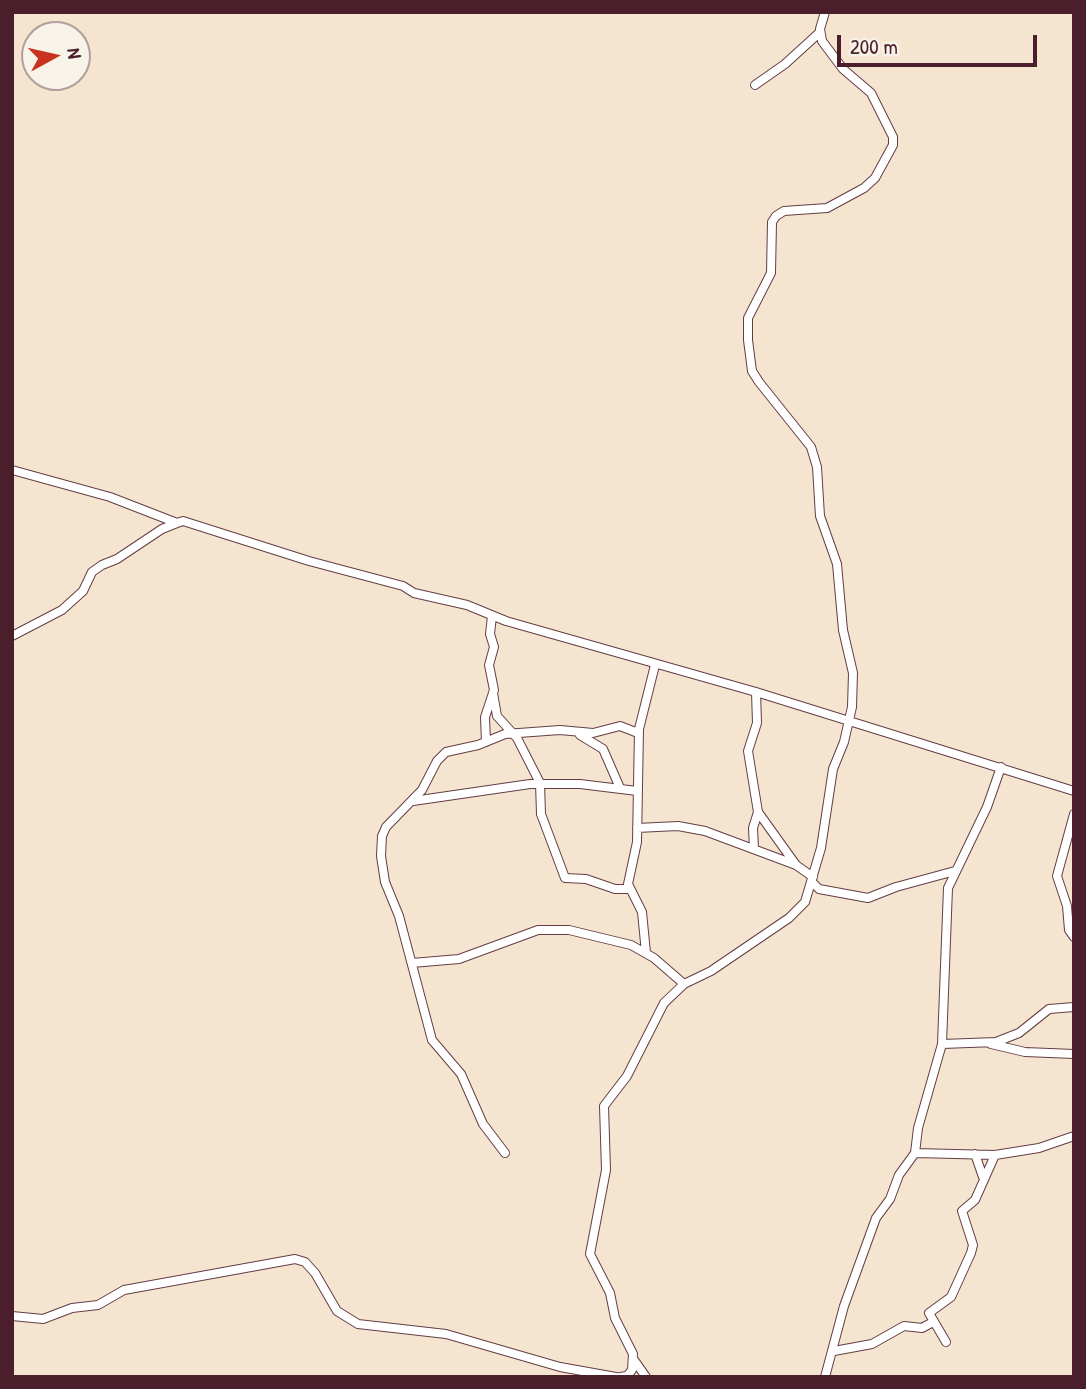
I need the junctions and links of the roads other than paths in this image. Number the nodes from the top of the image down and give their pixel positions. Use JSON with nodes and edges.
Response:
{"nodes":[{"id":1,"x":825,"y":12,"type":"edge"},
{"id":2,"x":819,"y":33,"type":"junction"},
{"id":3,"x":755,"y":85,"type":"dead end"},
{"id":4,"x":12,"y":470,"type":"edge"},
{"id":5,"x":167,"y":517,"type":"junction"},
{"id":6,"x":177,"y":523,"type":"junction"},
{"id":7,"x":162,"y":528,"type":"junction"},
{"id":8,"x":492,"y":616,"type":"junction"},
{"id":9,"x":12,"y":636,"type":"edge"},
{"id":10,"x":655,"y":665,"type":"junction"},
{"id":11,"x":756,"y":692,"type":"junction"},
{"id":12,"x":493,"y":693,"type":"junction"},
{"id":13,"x":852,"y":702,"type":"junction"},
{"id":14,"x":834,"y":717,"type":"junction"},
{"id":15,"x":849,"y":721,"type":"junction"},
{"id":16,"x":574,"y":731,"type":"junction"},
{"id":17,"x":513,"y":733,"type":"junction"},
{"id":18,"x":638,"y":733,"type":"junction"},
{"id":19,"x":486,"y":742,"type":"junction"},
{"id":20,"x":1001,"y":767,"type":"junction"},
{"id":21,"x":540,"y":783,"type":"junction"},
{"id":22,"x":620,"y":788,"type":"junction"},
{"id":23,"x":637,"y":791,"type":"junction"},
{"id":24,"x":1074,"y":791,"type":"edge"},
{"id":25,"x":413,"y":801,"type":"junction"},
{"id":26,"x":758,"y":812,"type":"junction"},
{"id":27,"x":1074,"y":814,"type":"edge"},
{"id":28,"x":638,"y":828,"type":"junction"},
{"id":29,"x":754,"y":849,"type":"junction"},
{"id":30,"x":796,"y":865,"type":"junction"},
{"id":31,"x":956,"y":871,"type":"junction"},
{"id":32,"x":813,"y":879,"type":"junction"},
{"id":33,"x":629,"y":889,"type":"junction"},
{"id":34,"x":1074,"y":937,"type":"edge"},
{"id":35,"x":646,"y":953,"type":"junction"},
{"id":36,"x":412,"y":963,"type":"junction"},
{"id":37,"x":684,"y":985,"type":"junction"},
{"id":38,"x":1074,"y":1007,"type":"edge"},
{"id":39,"x":989,"y":1043,"type":"junction"},
{"id":40,"x":942,"y":1044,"type":"junction"},
{"id":41,"x":1074,"y":1054,"type":"edge"},
{"id":42,"x":1072,"y":1138,"type":"edge"},
{"id":43,"x":505,"y":1153,"type":"dead end"},
{"id":44,"x":915,"y":1153,"type":"junction"},
{"id":45,"x":975,"y":1154,"type":"junction"},
{"id":46,"x":995,"y":1155,"type":"junction"},
{"id":47,"x":983,"y":1178,"type":"junction"},
{"id":48,"x":12,"y":1316,"type":"edge"},
{"id":49,"x":933,"y":1322,"type":"junction"},
{"id":50,"x":946,"y":1342,"type":"dead end"},
{"id":51,"x":834,"y":1351,"type":"junction"},
{"id":52,"x":634,"y":1360,"type":"junction"},
{"id":53,"x":618,"y":1377,"type":"edge"},
{"id":54,"x":646,"y":1377,"type":"edge"},
{"id":55,"x":825,"y":1377,"type":"edge"}],
"edges":[{"from":1,"to":2,"type":"street"},
{"from":2,"to":3,"type":"street"},
{"from":2,"to":13,"type":"street"},
{"from":4,"to":5,"type":"street"},
{"from":5,"to":6,"type":"street"},
{"from":5,"to":7,"type":"street"},
{"from":6,"to":7,"type":"street"},
{"from":6,"to":8,"type":"street"},
{"from":7,"to":9,"type":"street"},
{"from":8,"to":10,"type":"street"},
{"from":8,"to":12,"type":"street"},
{"from":10,"to":11,"type":"street"},
{"from":10,"to":18,"type":"street"},
{"from":11,"to":14,"type":"street"},
{"from":11,"to":26,"type":"street"},
{"from":12,"to":17,"type":"street"},
{"from":12,"to":19,"type":"street"},
{"from":13,"to":14,"type":"street"},
{"from":13,"to":15,"type":"street"},
{"from":14,"to":15,"type":"street"},
{"from":15,"to":20,"type":"street"},
{"from":15,"to":32,"type":"street"},
{"from":16,"to":17,"type":"street"},
{"from":16,"to":18,"type":"street"},
{"from":16,"to":22,"type":"street"},
{"from":17,"to":19,"type":"street"},
{"from":17,"to":21,"type":"street"},
{"from":18,"to":23,"type":"street"},
{"from":19,"to":25,"type":"street"},
{"from":20,"to":24,"type":"street"},
{"from":20,"to":31,"type":"street"},
{"from":21,"to":22,"type":"street"},
{"from":21,"to":25,"type":"street"},
{"from":21,"to":33,"type":"street"},
{"from":22,"to":23,"type":"street"},
{"from":23,"to":28,"type":"street"},
{"from":25,"to":36,"type":"street"},
{"from":26,"to":29,"type":"street"},
{"from":26,"to":30,"type":"street"},
{"from":27,"to":34,"type":"street"},
{"from":28,"to":29,"type":"street"},
{"from":28,"to":33,"type":"street"},
{"from":29,"to":30,"type":"street"},
{"from":30,"to":32,"type":"street"},
{"from":31,"to":32,"type":"street"},
{"from":31,"to":40,"type":"street"},
{"from":32,"to":37,"type":"street"},
{"from":33,"to":35,"type":"street"},
{"from":35,"to":36,"type":"street"},
{"from":35,"to":37,"type":"street"},
{"from":36,"to":43,"type":"street"},
{"from":37,"to":52,"type":"street"},
{"from":38,"to":39,"type":"street"},
{"from":39,"to":40,"type":"street"},
{"from":39,"to":41,"type":"street"},
{"from":40,"to":44,"type":"street"},
{"from":42,"to":46,"type":"street"},
{"from":44,"to":45,"type":"street"},
{"from":44,"to":51,"type":"street"},
{"from":45,"to":46,"type":"street"},
{"from":45,"to":47,"type":"street"},
{"from":46,"to":47,"type":"street"},
{"from":47,"to":49,"type":"street"},
{"from":48,"to":53,"type":"street"},
{"from":49,"to":50,"type":"street"},
{"from":49,"to":51,"type":"street"},
{"from":51,"to":55,"type":"street"},
{"from":52,"to":53,"type":"street"},
{"from":52,"to":54,"type":"street"}]}
